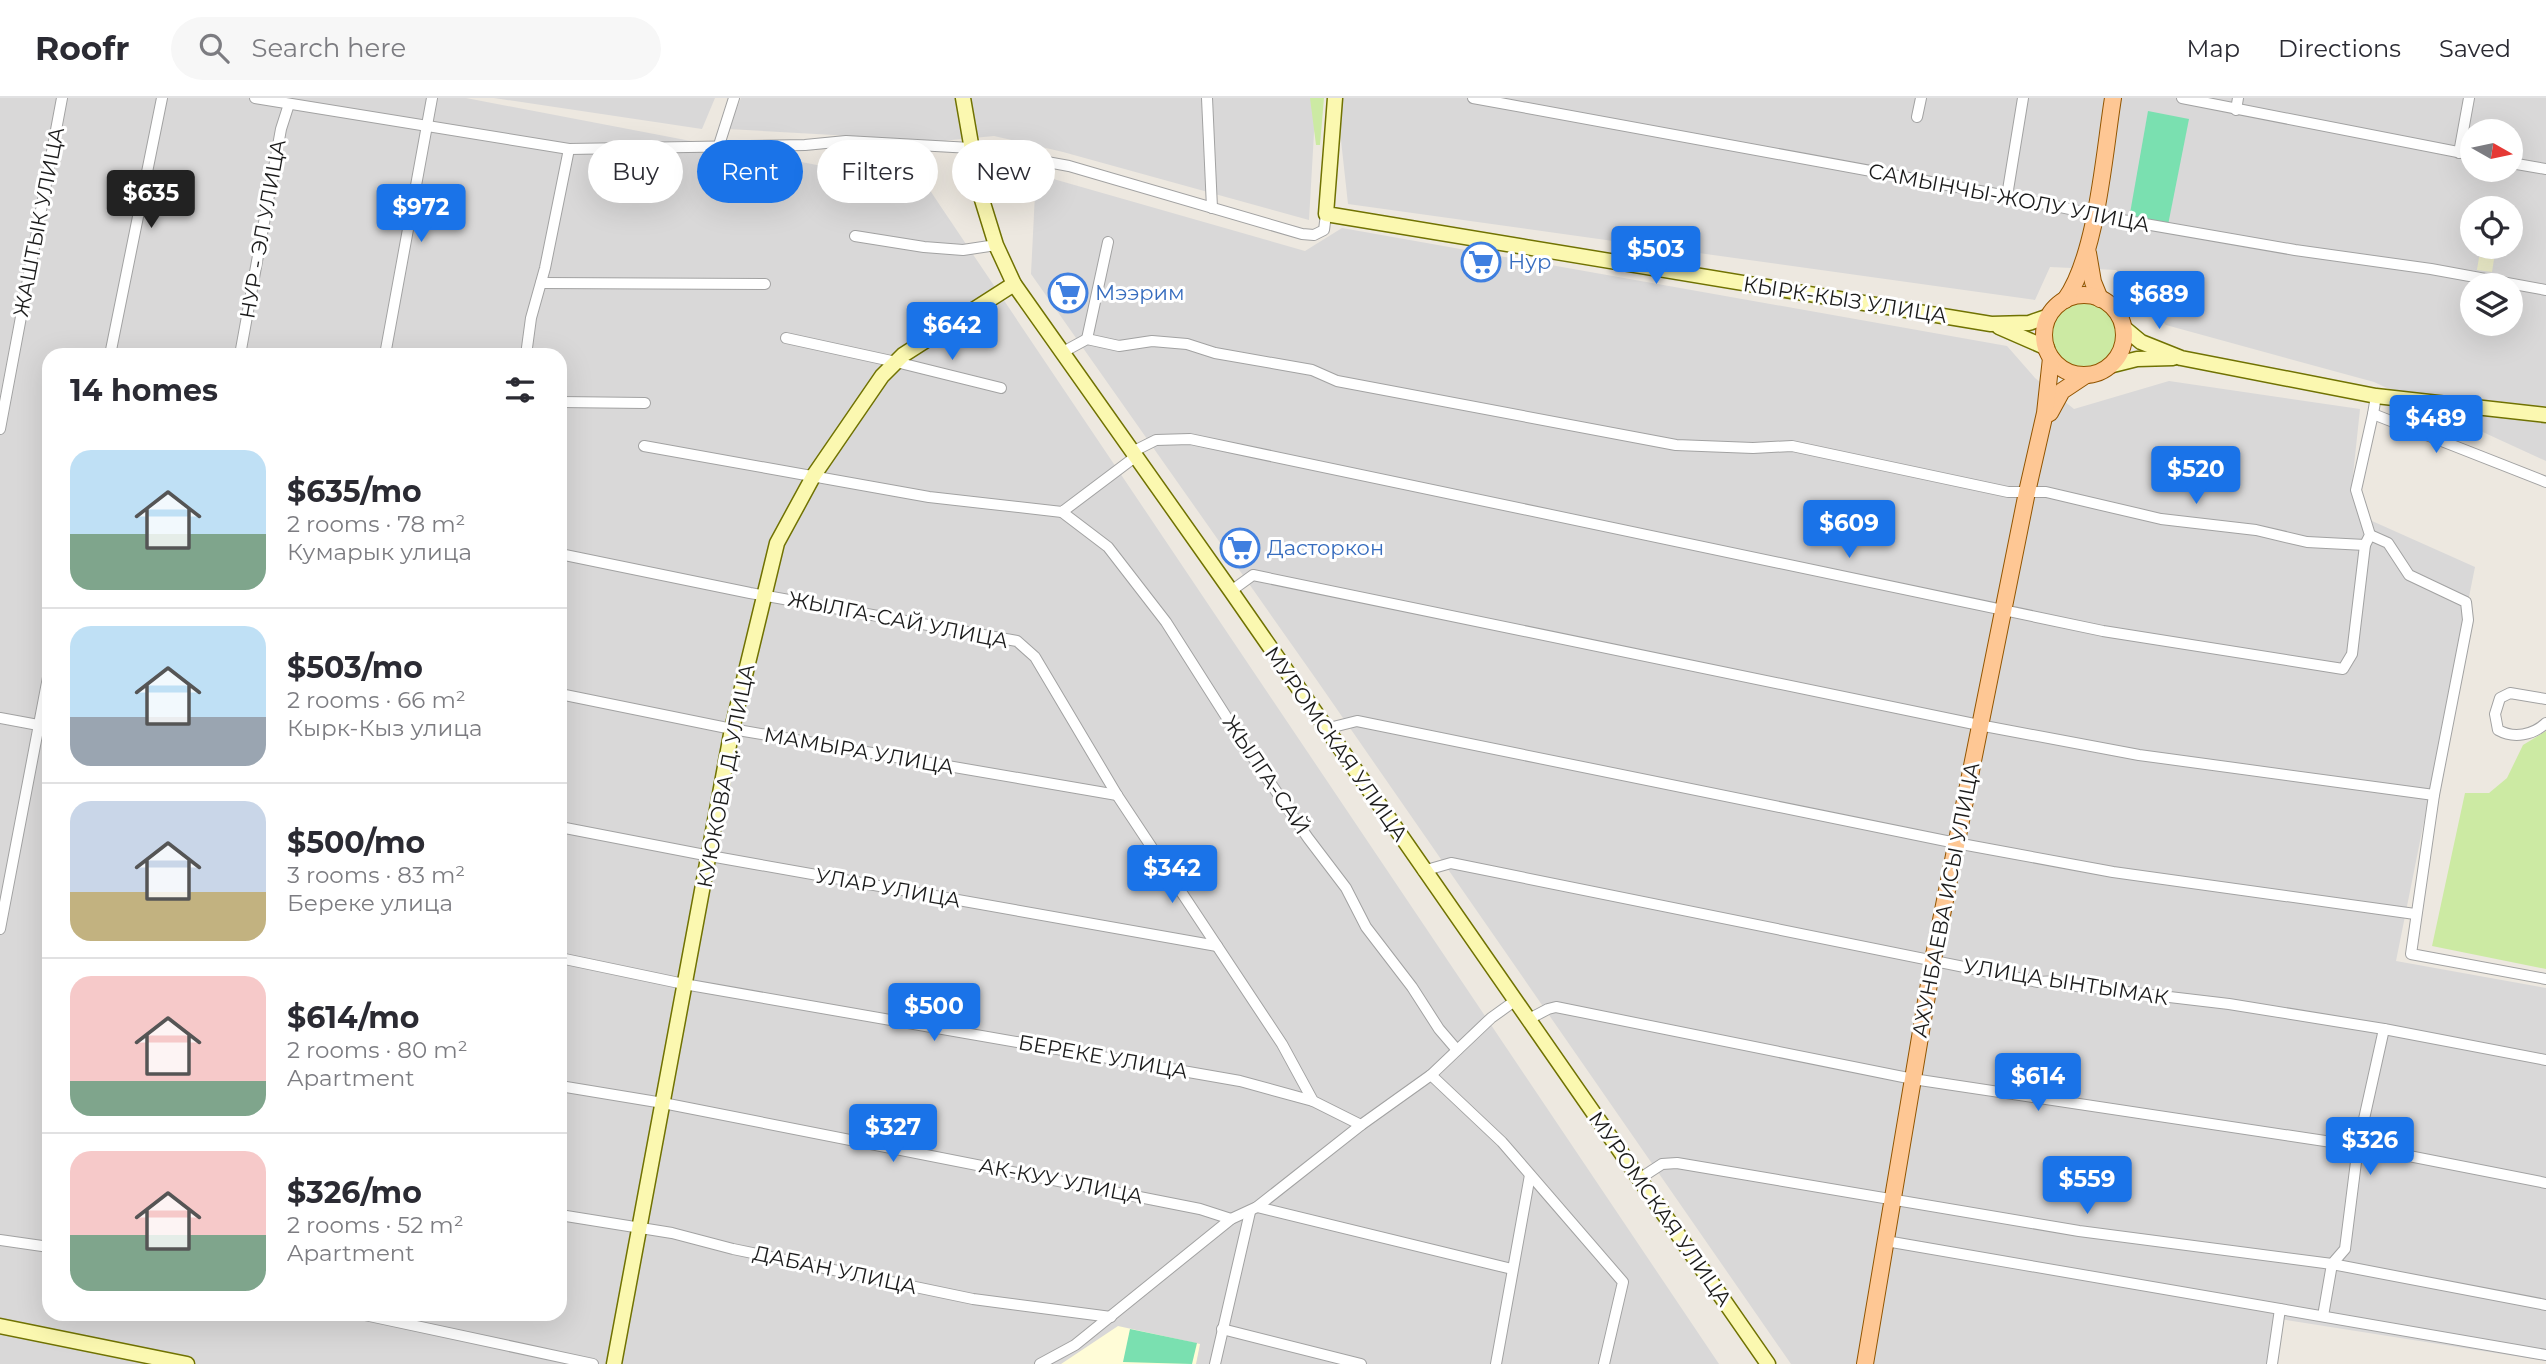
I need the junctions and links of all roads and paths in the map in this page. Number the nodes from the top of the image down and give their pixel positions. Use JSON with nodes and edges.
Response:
{"nodes":[{"id":1,"x":62,"y":98,"type":"edge"},
{"id":2,"x":162,"y":98,"type":"edge"},
{"id":3,"x":255,"y":98,"type":"edge"},
{"id":4,"x":432,"y":98,"type":"edge"},
{"id":5,"x":734,"y":98,"type":"edge"},
{"id":6,"x":963,"y":98,"type":"edge"},
{"id":7,"x":1207,"y":98,"type":"edge"},
{"id":8,"x":1335,"y":98,"type":"edge"},
{"id":9,"x":1473,"y":98,"type":"edge"},
{"id":10,"x":1921,"y":98,"type":"edge"},
{"id":11,"x":2022,"y":98,"type":"edge"},
{"id":12,"x":2113,"y":98,"type":"edge"},
{"id":13,"x":2182,"y":98,"type":"edge"},
{"id":14,"x":2238,"y":98,"type":"edge"},
{"id":15,"x":2469,"y":98,"type":"edge"},
{"id":16,"x":289,"y":104,"type":"junction"},
{"id":17,"x":2236,"y":110,"type":"junction"},
{"id":18,"x":1917,"y":117,"type":"dead end"},
{"id":19,"x":428,"y":128,"type":"junction"},
{"id":20,"x":721,"y":140,"type":"edge"},
{"id":21,"x":970,"y":140,"type":"edge"},
{"id":22,"x":803,"y":145,"type":"edge"},
{"id":23,"x":697,"y":146,"type":"edge"},
{"id":24,"x":952,"y":147,"type":"edge"},
{"id":25,"x":569,"y":149,"type":"junction"},
{"id":26,"x":2459,"y":153,"type":"joint"},
{"id":27,"x":1055,"y":163,"type":"edge"},
{"id":28,"x":2524,"y":165,"type":"edge"},
{"id":29,"x":2546,"y":169,"type":"edge"},
{"id":30,"x":2007,"y":196,"type":"junction"},
{"id":31,"x":983,"y":203,"type":"edge"},
{"id":32,"x":1212,"y":208,"type":"junction"},
{"id":33,"x":1326,"y":214,"type":"junction"},
{"id":34,"x":2095,"y":214,"type":"junction"},
{"id":35,"x":855,"y":236,"type":"dead end"},
{"id":36,"x":1108,"y":242,"type":"dead end"},
{"id":37,"x":996,"y":245,"type":"junction"},
{"id":38,"x":2088,"y":251,"type":"junction"},
{"id":39,"x":541,"y":283,"type":"junction"},
{"id":40,"x":765,"y":284,"type":"dead end"},
{"id":41,"x":1014,"y":284,"type":"junction"},
{"id":42,"x":2546,"y":290,"type":"edge"},
{"id":43,"x":2100,"y":299,"type":"junction"},
{"id":44,"x":2065,"y":300,"type":"junction"},
{"id":45,"x":2049,"y":316,"type":"junction"},
{"id":46,"x":1991,"y":324,"type":"junction"},
{"id":47,"x":2123,"y":327,"type":"junction"},
{"id":48,"x":786,"y":338,"type":"dead end"},
{"id":49,"x":1087,"y":339,"type":"junction"},
{"id":50,"x":111,"y":348,"type":"edge"},
{"id":51,"x":241,"y":348,"type":"edge"},
{"id":52,"x":386,"y":348,"type":"edge"},
{"id":53,"x":527,"y":348,"type":"edge"},
{"id":54,"x":1063,"y":352,"type":"junction"},
{"id":55,"x":2049,"y":353,"type":"junction"},
{"id":56,"x":2181,"y":358,"type":"junction"},
{"id":57,"x":896,"y":362,"type":"junction"},
{"id":58,"x":2109,"y":366,"type":"junction"},
{"id":59,"x":2087,"y":375,"type":"junction"},
{"id":60,"x":1001,"y":388,"type":"dead end"},
{"id":61,"x":2376,"y":396,"type":"junction"},
{"id":62,"x":567,"y":402,"type":"edge"},
{"id":63,"x":645,"y":403,"type":"dead end"},
{"id":64,"x":2373,"y":414,"type":"junction"},
{"id":65,"x":2546,"y":415,"type":"edge"},
{"id":66,"x":0,"y":429,"type":"edge"},
{"id":67,"x":2040,"y":438,"type":"junction"},
{"id":68,"x":644,"y":446,"type":"dead end"},
{"id":69,"x":1133,"y":454,"type":"junction"},
{"id":70,"x":814,"y":475,"type":"junction"},
{"id":71,"x":2546,"y":482,"type":"edge"},
{"id":72,"x":2027,"y":492,"type":"junction"},
{"id":73,"x":1062,"y":512,"type":"junction"},
{"id":74,"x":2370,"y":535,"type":"junction"},
{"id":75,"x":2365,"y":545,"type":"junction"},
{"id":76,"x":567,"y":555,"type":"edge"},
{"id":77,"x":1231,"y":591,"type":"junction"},
{"id":78,"x":763,"y":595,"type":"junction"},
{"id":79,"x":2003,"y":608,"type":"junction"},
{"id":80,"x":567,"y":695,"type":"edge"},
{"id":81,"x":2546,"y":699,"type":"edge"},
{"id":82,"x":0,"y":718,"type":"edge"},
{"id":83,"x":2546,"y":723,"type":"edge"},
{"id":84,"x":1979,"y":725,"type":"junction"},
{"id":85,"x":42,"y":727,"type":"edge"},
{"id":86,"x":733,"y":729,"type":"junction"},
{"id":87,"x":1325,"y":729,"type":"junction"},
{"id":88,"x":42,"y":736,"type":"edge"},
{"id":89,"x":1117,"y":795,"type":"junction"},
{"id":90,"x":2434,"y":795,"type":"junction"},
{"id":91,"x":567,"y":828,"type":"edge"},
{"id":92,"x":1956,"y":842,"type":"junction"},
{"id":93,"x":710,"y":856,"type":"junction"},
{"id":94,"x":1423,"y":870,"type":"junction"},
{"id":95,"x":2415,"y":914,"type":"junction"},
{"id":96,"x":0,"y":929,"type":"edge"},
{"id":97,"x":1217,"y":946,"type":"junction"},
{"id":98,"x":567,"y":959,"type":"edge"},
{"id":99,"x":1933,"y":960,"type":"junction"},
{"id":100,"x":2546,"y":979,"type":"edge"},
{"id":101,"x":684,"y":984,"type":"junction"},
{"id":102,"x":1516,"y":1000,"type":"junction"},
{"id":103,"x":1529,"y":1019,"type":"junction"},
{"id":104,"x":2384,"y":1029,"type":"junction"},
{"id":105,"x":1457,"y":1050,"type":"junction"},
{"id":106,"x":2546,"y":1060,"type":"edge"},
{"id":107,"x":1431,"y":1075,"type":"junction"},
{"id":108,"x":1913,"y":1079,"type":"junction"},
{"id":109,"x":567,"y":1087,"type":"edge"},
{"id":110,"x":1313,"y":1101,"type":"junction"},
{"id":111,"x":663,"y":1103,"type":"junction"},
{"id":112,"x":1361,"y":1125,"type":"junction"},
{"id":113,"x":2358,"y":1146,"type":"junction"},
{"id":114,"x":1530,"y":1175,"type":"junction"},
{"id":115,"x":1639,"y":1179,"type":"junction"},
{"id":116,"x":2546,"y":1183,"type":"edge"},
{"id":117,"x":1892,"y":1199,"type":"junction"},
{"id":118,"x":1253,"y":1210,"type":"junction"},
{"id":119,"x":567,"y":1216,"type":"edge"},
{"id":120,"x":1231,"y":1219,"type":"junction"},
{"id":121,"x":640,"y":1228,"type":"junction"},
{"id":122,"x":0,"y":1240,"type":"edge"},
{"id":123,"x":1886,"y":1241,"type":"junction"},
{"id":124,"x":42,"y":1246,"type":"edge"},
{"id":125,"x":2332,"y":1264,"type":"junction"},
{"id":126,"x":1512,"y":1269,"type":"junction"},
{"id":127,"x":2546,"y":1305,"type":"edge"},
{"id":128,"x":2280,"y":1309,"type":"junction"},
{"id":129,"x":1111,"y":1317,"type":"junction"},
{"id":130,"x":2323,"y":1317,"type":"junction"},
{"id":131,"x":393,"y":1321,"type":"edge"},
{"id":132,"x":0,"y":1326,"type":"edge"},
{"id":133,"x":1222,"y":1329,"type":"junction"},
{"id":134,"x":2546,"y":1355,"type":"edge"},
{"id":135,"x":172,"y":1362,"type":"edge"},
{"id":136,"x":187,"y":1364,"type":"edge"},
{"id":137,"x":593,"y":1364,"type":"edge"},
{"id":138,"x":614,"y":1364,"type":"edge"},
{"id":139,"x":1040,"y":1364,"type":"edge"},
{"id":140,"x":1215,"y":1364,"type":"edge"},
{"id":141,"x":1362,"y":1364,"type":"edge"},
{"id":142,"x":1496,"y":1364,"type":"edge"},
{"id":143,"x":1604,"y":1364,"type":"edge"},
{"id":144,"x":1768,"y":1364,"type":"edge"},
{"id":145,"x":1865,"y":1364,"type":"edge"},
{"id":146,"x":2272,"y":1364,"type":"edge"}],
"edges":[{"from":1,"to":66,"type":"street","name":"ЖАШТЫК УЛИЦА"},
{"from":2,"to":50,"type":"street"},
{"from":3,"to":16,"type":"street"},
{"from":4,"to":19,"type":"street"},
{"from":5,"to":20,"type":"street"},
{"from":6,"to":21,"type":"street","name":"МУРОМСКАЯ УЛИЦА"},
{"from":7,"to":32,"type":"street"},
{"from":8,"to":33,"type":"street"},
{"from":9,"to":30,"type":"street","name":"САМЫНЧЫ-ЖОЛУ УЛИЦА"},
{"from":10,"to":18,"type":"street"},
{"from":11,"to":30,"type":"street"},
{"from":12,"to":34,"type":"main road"},
{"from":13,"to":17,"type":"street"},
{"from":14,"to":17,"type":"street"},
{"from":15,"to":26,"type":"street"},
{"from":16,"to":19,"type":"street"},
{"from":16,"to":51,"type":"street","name":"НУР - ЭЛ УЛИЦА"},
{"from":17,"to":26,"type":"street"},
{"from":19,"to":25,"type":"street"},
{"from":19,"to":52,"type":"street"},
{"from":22,"to":24,"type":"street"},
{"from":23,"to":25,"type":"street"},
{"from":25,"to":39,"type":"street"},
{"from":27,"to":32,"type":"street"},
{"from":28,"to":29,"type":"street"},
{"from":30,"to":34,"type":"street","name":"САМЫНЧЫ-ЖОЛУ УЛИЦА"},
{"from":31,"to":37,"type":"street","name":"МУРОМСКАЯ УЛИЦА"},
{"from":32,"to":33,"type":"street"},
{"from":33,"to":46,"type":"street","name":"КЫРК-КЫЗ УЛИЦА"},
{"from":34,"to":38,"type":"main road"},
{"from":34,"to":42,"type":"street","name":"САМЫНЧЫ-ЖОЛУ УЛИЦА"},
{"from":35,"to":37,"type":"street"},
{"from":36,"to":49,"type":"street"},
{"from":37,"to":41,"type":"street","name":"МУРОМСКАЯ УЛИЦА"},
{"from":38,"to":43,"type":"main road"},
{"from":38,"to":44,"type":"main road"},
{"from":39,"to":40,"type":"street"},
{"from":39,"to":53,"type":"street"},
{"from":41,"to":54,"type":"street","name":"МУРОМСКАЯ УЛИЦА"},
{"from":41,"to":57,"type":"street","name":"КУЮКОВА Д. УЛИЦА"},
{"from":43,"to":44,"type":"main road"},
{"from":43,"to":47,"type":"main road"},
{"from":44,"to":45,"type":"main road"},
{"from":45,"to":46,"type":"street","name":"КЫРК-КЫЗ УЛИЦА"},
{"from":45,"to":55,"type":"main road"},
{"from":46,"to":55,"type":"street","name":"КЫРК-КЫЗ УЛИЦА"},
{"from":47,"to":56,"type":"street"},
{"from":47,"to":58,"type":"main road"},
{"from":48,"to":57,"type":"street"},
{"from":49,"to":54,"type":"street"},
{"from":49,"to":72,"type":"street"},
{"from":54,"to":69,"type":"street","name":"МУРОМСКАЯ УЛИЦА"},
{"from":55,"to":59,"type":"main road"},
{"from":55,"to":67,"type":"main road","name":"АХУНБАЕВА ИСЫ УЛИЦА"},
{"from":56,"to":58,"type":"street"},
{"from":56,"to":61,"type":"street"},
{"from":57,"to":60,"type":"street"},
{"from":57,"to":70,"type":"street","name":"КУЮКОВА Д. УЛИЦА"},
{"from":58,"to":59,"type":"main road"},
{"from":59,"to":67,"type":"main road","name":"АХУНБАЕВА ИСЫ УЛИЦА"},
{"from":61,"to":64,"type":"street"},
{"from":61,"to":65,"type":"street"},
{"from":62,"to":63,"type":"street"},
{"from":64,"to":71,"type":"street"},
{"from":64,"to":74,"type":"street"},
{"from":67,"to":72,"type":"main road","name":"АХУНБАЕВА ИСЫ УЛИЦА"},
{"from":68,"to":70,"type":"street"},
{"from":69,"to":73,"type":"street"},
{"from":69,"to":77,"type":"street","name":"МУРОМСКАЯ УЛИЦА"},
{"from":69,"to":79,"type":"street"},
{"from":70,"to":73,"type":"street"},
{"from":70,"to":78,"type":"street","name":"КУЮКОВА Д. УЛИЦА"},
{"from":72,"to":75,"type":"street"},
{"from":72,"to":79,"type":"main road","name":"АХУНБАЕВА ИСЫ УЛИЦА"},
{"from":73,"to":105,"type":"street","name":"ЖЫЛГА-САЙ"},
{"from":74,"to":75,"type":"street"},
{"from":74,"to":90,"type":"street"},
{"from":75,"to":79,"type":"street"},
{"from":76,"to":78,"type":"street","name":"ЖЫЛГА-САЙ УЛИЦА"},
{"from":77,"to":84,"type":"street"},
{"from":77,"to":87,"type":"street","name":"МУРОМСКАЯ УЛИЦА"},
{"from":78,"to":86,"type":"street","name":"КУЮКОВА Д. УЛИЦА"},
{"from":78,"to":89,"type":"street","name":"ЖЫЛГА-САЙ УЛИЦА"},
{"from":79,"to":84,"type":"main road","name":"АХУНБАЕВА ИСЫ УЛИЦА"},
{"from":80,"to":86,"type":"street","name":"МАМЫРА УЛИЦА"},
{"from":81,"to":83,"type":"street"},
{"from":82,"to":85,"type":"street"},
{"from":84,"to":90,"type":"street"},
{"from":84,"to":92,"type":"main road","name":"АХУНБАЕВА ИСЫ УЛИЦА"},
{"from":86,"to":89,"type":"street","name":"МАМЫРА УЛИЦА"},
{"from":86,"to":93,"type":"street","name":"КУЮКОВА Д. УЛИЦА"},
{"from":87,"to":92,"type":"street"},
{"from":87,"to":94,"type":"street","name":"МУРОМСКАЯ УЛИЦА"},
{"from":88,"to":96,"type":"street"},
{"from":89,"to":97,"type":"street","name":"ЖЫЛГА-САЙ УЛИЦА"},
{"from":90,"to":95,"type":"street"},
{"from":91,"to":93,"type":"street","name":"УЛАР УЛИЦА"},
{"from":92,"to":95,"type":"street"},
{"from":92,"to":99,"type":"main road","name":"АХУНБАЕВА ИСЫ УЛИЦА"},
{"from":93,"to":97,"type":"street","name":"УЛАР УЛИЦА"},
{"from":93,"to":101,"type":"street","name":"КУЮКОВА Д. УЛИЦА"},
{"from":94,"to":99,"type":"street","name":"УЛИЦА ЫНТЫМАК"},
{"from":94,"to":102,"type":"street","name":"МУРОМСКАЯ УЛИЦА"},
{"from":95,"to":100,"type":"street"},
{"from":97,"to":110,"type":"street","name":"ЖЫЛГА-САЙ УЛИЦА"},
{"from":98,"to":101,"type":"street","name":"БЕРЕКЕ УЛИЦА"},
{"from":99,"to":104,"type":"street","name":"УЛИЦА ЫНТЫМАК"},
{"from":99,"to":108,"type":"main road","name":"АХУНБАЕВА ИСЫ УЛИЦА"},
{"from":101,"to":110,"type":"street","name":"БЕРЕКЕ УЛИЦА"},
{"from":101,"to":111,"type":"street","name":"КУЮКОВА Д. УЛИЦА"},
{"from":102,"to":103,"type":"street","name":"МУРОМСКАЯ УЛИЦА"},
{"from":102,"to":105,"type":"street"},
{"from":103,"to":108,"type":"street"},
{"from":103,"to":115,"type":"street","name":"МУРОМСКАЯ УЛИЦА"},
{"from":104,"to":106,"type":"street","name":"УЛИЦА ЫНТЫМАК"},
{"from":104,"to":113,"type":"street"},
{"from":105,"to":107,"type":"street"},
{"from":107,"to":112,"type":"street"},
{"from":107,"to":114,"type":"street"},
{"from":108,"to":113,"type":"street"},
{"from":108,"to":117,"type":"main road","name":"АХУНБАЕВА ИСЫ УЛИЦА"},
{"from":109,"to":111,"type":"street","name":"АК-КУУ УЛИЦА"},
{"from":110,"to":112,"type":"street"},
{"from":111,"to":120,"type":"street","name":"АК-КУУ УЛИЦА"},
{"from":111,"to":121,"type":"street","name":"КУЮКОВА Д. УЛИЦА"},
{"from":112,"to":118,"type":"street"},
{"from":113,"to":116,"type":"street"},
{"from":113,"to":125,"type":"street"},
{"from":114,"to":126,"type":"street"},
{"from":114,"to":143,"type":"street"},
{"from":115,"to":117,"type":"street"},
{"from":115,"to":144,"type":"street","name":"МУРОМСКАЯ УЛИЦА"},
{"from":117,"to":123,"type":"main road","name":"АХУНБАЕВА ИСЫ УЛИЦА"},
{"from":117,"to":125,"type":"street"},
{"from":118,"to":120,"type":"street"},
{"from":118,"to":126,"type":"street"},
{"from":118,"to":133,"type":"street"},
{"from":119,"to":121,"type":"street","name":"ДАБАН УЛИЦА"},
{"from":120,"to":129,"type":"street"},
{"from":121,"to":129,"type":"street","name":"ДАБАН УЛИЦА"},
{"from":121,"to":138,"type":"street","name":"КУЮКОВА Д. УЛИЦА"},
{"from":122,"to":124,"type":"street"},
{"from":123,"to":128,"type":"street"},
{"from":123,"to":145,"type":"main road","name":"АХУНБАЕВА ИСЫ УЛИЦА"},
{"from":125,"to":127,"type":"street"},
{"from":125,"to":130,"type":"street"},
{"from":126,"to":142,"type":"street"},
{"from":128,"to":130,"type":"street"},
{"from":128,"to":146,"type":"street"},
{"from":129,"to":139,"type":"street"},
{"from":130,"to":134,"type":"street"},
{"from":131,"to":137,"type":"street"},
{"from":132,"to":135,"type":"street"},
{"from":133,"to":140,"type":"street"},
{"from":133,"to":141,"type":"street"},
{"from":135,"to":136,"type":"street"}]}
